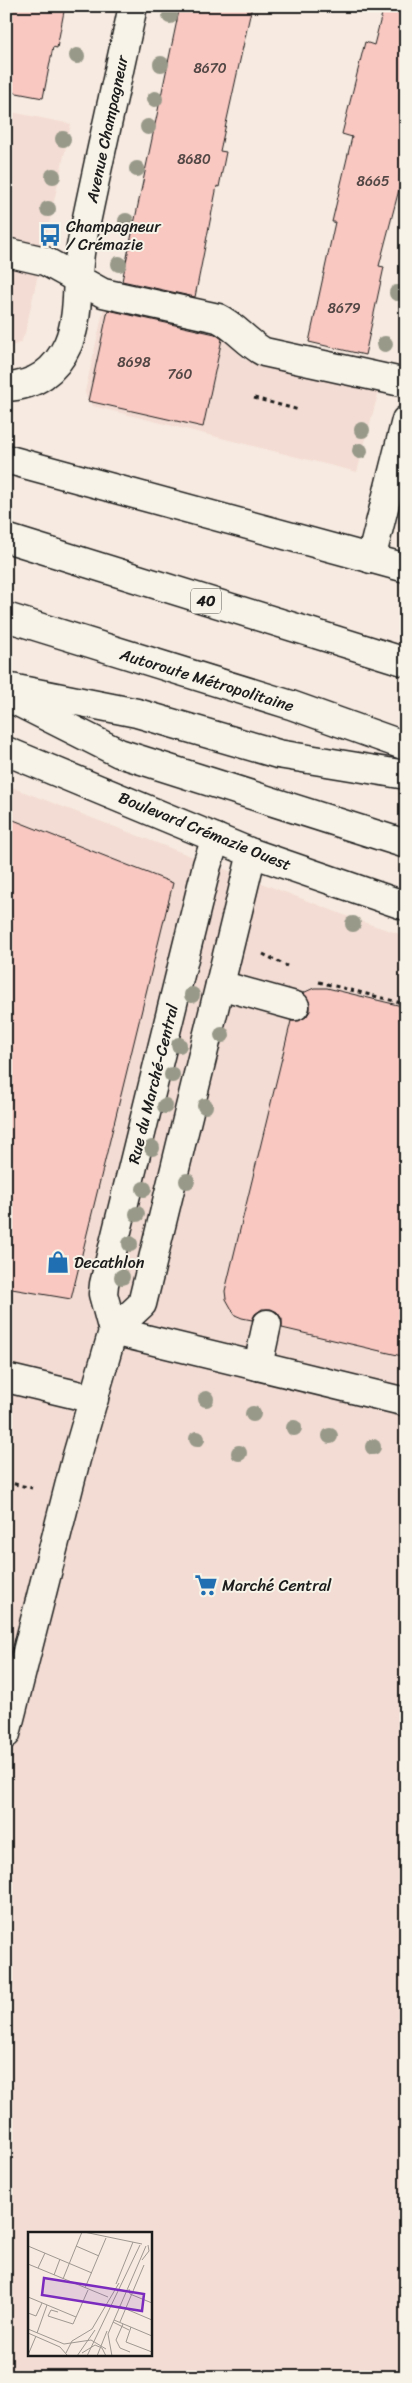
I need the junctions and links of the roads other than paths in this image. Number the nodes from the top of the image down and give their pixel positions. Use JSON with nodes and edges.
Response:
{"nodes":[{"id":1,"x":133,"y":6,"type":"edge"},
{"id":2,"x":6,"y":252,"type":"edge"},
{"id":3,"x":78,"y":277,"type":"junction"},
{"id":4,"x":406,"y":383,"type":"edge"},
{"id":5,"x":6,"y":387,"type":"edge"},
{"id":6,"x":406,"y":420,"type":"edge"},
{"id":7,"x":6,"y":459,"type":"edge"},
{"id":8,"x":6,"y":538,"type":"edge"},
{"id":9,"x":371,"y":559,"type":"junction"},
{"id":10,"x":406,"y":568,"type":"edge"},
{"id":11,"x":6,"y":617,"type":"edge"},
{"id":12,"x":406,"y":662,"type":"edge"},
{"id":13,"x":6,"y":687,"type":"edge"},
{"id":14,"x":6,"y":696,"type":"edge"},
{"id":15,"x":406,"y":746,"type":"edge"},
{"id":16,"x":6,"y":751,"type":"edge"},
{"id":17,"x":406,"y":775,"type":"edge"},
{"id":18,"x":216,"y":838,"type":"junction"},
{"id":19,"x":406,"y":844,"type":"edge"},
{"id":20,"x":252,"y":853,"type":"junction"},
{"id":21,"x":406,"y":906,"type":"edge"},
{"id":22,"x":220,"y":986,"type":"junction"},
{"id":23,"x":295,"y":1006,"type":"dead end"},
{"id":24,"x":267,"y":1324,"type":"dead end"},
{"id":25,"x":113,"y":1331,"type":"junction"},
{"id":26,"x":258,"y":1366,"type":"junction"},
{"id":27,"x":6,"y":1378,"type":"edge"},
{"id":28,"x":94,"y":1399,"type":"junction"},
{"id":29,"x":406,"y":1402,"type":"edge"},
{"id":30,"x":6,"y":1734,"type":"edge"}],
"edges":[{"from":1,"to":3,"type":"main road","name":"Avenue Champagneur"},
{"from":2,"to":3,"type":"main road"},
{"from":3,"to":4,"type":"main road"},
{"from":3,"to":5,"type":"main road","name":"Avenue Champagneur"},
{"from":6,"to":9,"type":"main road"},
{"from":7,"to":9,"type":"main road"},
{"from":8,"to":12,"type":"main road","number":"40"},
{"from":9,"to":10,"type":"main road"},
{"from":11,"to":15,"type":"main road","name":"Autoroute Métropolitaine"},
{"from":13,"to":17,"type":"main road"},
{"from":14,"to":19,"type":"main road"},
{"from":16,"to":18,"type":"main road","name":"Boulevard Crémazie Ouest"},
{"from":18,"to":20,"type":"main road","name":"Boulevard Crémazie Ouest"},
{"from":18,"to":25,"type":"main road","name":"Rue du Marché-Central"},
{"from":20,"to":21,"type":"main road","name":"Boulevard Crémazie Ouest"},
{"from":20,"to":22,"type":"main road"},
{"from":22,"to":23,"type":"main road"},
{"from":22,"to":25,"type":"main road"},
{"from":24,"to":26,"type":"main road"},
{"from":25,"to":26,"type":"main road"},
{"from":25,"to":28,"type":"main road"},
{"from":26,"to":29,"type":"main road"},
{"from":27,"to":28,"type":"main road"},
{"from":28,"to":30,"type":"main road"}]}
